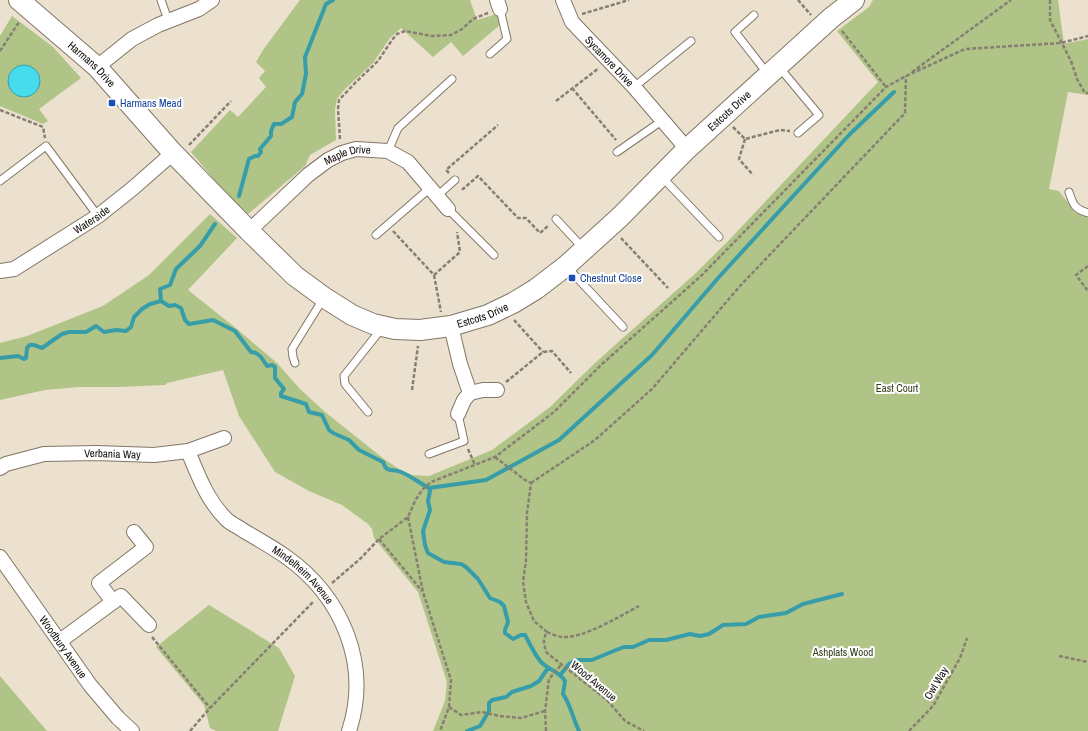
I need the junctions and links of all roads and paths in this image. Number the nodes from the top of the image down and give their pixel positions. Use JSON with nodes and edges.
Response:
{"nodes":[{"id":1,"x":161,"y":0,"type":"edge"},
{"id":2,"x":212,"y":0,"type":"edge"},
{"id":3,"x":563,"y":0,"type":"edge"},
{"id":4,"x":629,"y":0,"type":"edge"},
{"id":5,"x":854,"y":0,"type":"edge"},
{"id":6,"x":1011,"y":0,"type":"edge"},
{"id":7,"x":1050,"y":0,"type":"edge"},
{"id":8,"x":24,"y":4,"type":"edge"},
{"id":9,"x":499,"y":4,"type":"edge"},
{"id":10,"x":754,"y":15,"type":"dead end"},
{"id":11,"x":570,"y":18,"type":"junction"},
{"id":12,"x":831,"y":18,"type":"junction"},
{"id":13,"x":168,"y":20,"type":"junction"},
{"id":14,"x":1088,"y":36,"type":"edge"},
{"id":15,"x":691,"y":41,"type":"dead end"},
{"id":16,"x":1061,"y":43,"type":"junction"},
{"id":17,"x":0,"y":51,"type":"edge"},
{"id":18,"x":490,"y":54,"type":"dead end"},
{"id":19,"x":609,"y":61,"type":"junction"},
{"id":20,"x":97,"y":67,"type":"junction"},
{"id":21,"x":774,"y":71,"type":"junction"},
{"id":22,"x":906,"y":76,"type":"junction"},
{"id":23,"x":452,"y":79,"type":"dead end"},
{"id":24,"x":634,"y":87,"type":"junction"},
{"id":25,"x":886,"y":87,"type":"junction"},
{"id":26,"x":572,"y":88,"type":"junction"},
{"id":27,"x":1088,"y":93,"type":"edge"},
{"id":28,"x":556,"y":100,"type":"dead end"},
{"id":29,"x":231,"y":101,"type":"dead end"},
{"id":30,"x":0,"y":110,"type":"edge"},
{"id":31,"x":724,"y":116,"type":"junction"},
{"id":32,"x":663,"y":120,"type":"junction"},
{"id":33,"x":498,"y":125,"type":"dead end"},
{"id":34,"x":798,"y":133,"type":"joint"},
{"id":35,"x":745,"y":139,"type":"junction"},
{"id":36,"x":46,"y":146,"type":"junction"},
{"id":37,"x":687,"y":149,"type":"junction"},
{"id":38,"x":620,"y":150,"type":"joint"},
{"id":39,"x":388,"y":151,"type":"junction"},
{"id":40,"x":342,"y":153,"type":"junction"},
{"id":41,"x":175,"y":155,"type":"junction"},
{"id":42,"x":660,"y":175,"type":"junction"},
{"id":43,"x":753,"y":175,"type":"dead end"},
{"id":44,"x":456,"y":180,"type":"junction"},
{"id":45,"x":0,"y":181,"type":"edge"},
{"id":46,"x":434,"y":192,"type":"junction"},
{"id":47,"x":1069,"y":192,"type":"dead end"},
{"id":48,"x":448,"y":209,"type":"junction"},
{"id":49,"x":1088,"y":213,"type":"edge"},
{"id":50,"x":98,"y":216,"type":"junction"},
{"id":51,"x":556,"y":219,"type":"joint"},
{"id":52,"x":387,"y":225,"type":"junction"},
{"id":53,"x":610,"y":226,"type":"junction"},
{"id":54,"x":249,"y":231,"type":"junction"},
{"id":55,"x":376,"y":235,"type":"dead end"},
{"id":56,"x":719,"y":237,"type":"dead end"},
{"id":57,"x":585,"y":249,"type":"junction"},
{"id":58,"x":494,"y":255,"type":"dead end"},
{"id":59,"x":566,"y":266,"type":"junction"},
{"id":60,"x":1088,"y":266,"type":"edge"},
{"id":61,"x":0,"y":272,"type":"edge"},
{"id":62,"x":434,"y":275,"type":"junction"},
{"id":63,"x":668,"y":288,"type":"dead end"},
{"id":64,"x":1088,"y":291,"type":"edge"},
{"id":65,"x":325,"y":298,"type":"junction"},
{"id":66,"x":503,"y":308,"type":"junction"},
{"id":67,"x":384,"y":326,"type":"junction"},
{"id":68,"x":447,"y":327,"type":"junction"},
{"id":69,"x":623,"y":327,"type":"dead end"},
{"id":70,"x":420,"y":330,"type":"junction"},
{"id":71,"x":544,"y":352,"type":"junction"},
{"id":72,"x":295,"y":364,"type":"dead end"},
{"id":73,"x":570,"y":373,"type":"dead end"},
{"id":74,"x":412,"y":390,"type":"dead end"},
{"id":75,"x":497,"y":390,"type":"joint"},
{"id":76,"x":470,"y":393,"type":"junction"},
{"id":77,"x":368,"y":412,"type":"dead end"},
{"id":78,"x":458,"y":414,"type":"joint"},
{"id":79,"x":224,"y":438,"type":"dead end"},
{"id":80,"x":464,"y":441,"type":"junction"},
{"id":81,"x":188,"y":451,"type":"junction"},
{"id":82,"x":429,"y":454,"type":"dead end"},
{"id":83,"x":495,"y":457,"type":"junction"},
{"id":84,"x":475,"y":465,"type":"junction"},
{"id":85,"x":0,"y":468,"type":"edge"},
{"id":86,"x":531,"y":483,"type":"junction"},
{"id":87,"x":408,"y":517,"type":"junction"},
{"id":88,"x":134,"y":532,"type":"dead end"},
{"id":89,"x":379,"y":539,"type":"junction"},
{"id":90,"x":0,"y":557,"type":"edge"},
{"id":91,"x":323,"y":591,"type":"junction"},
{"id":92,"x":423,"y":592,"type":"junction"},
{"id":93,"x":113,"y":602,"type":"junction"},
{"id":94,"x":639,"y":606,"type":"dead end"},
{"id":95,"x":149,"y":625,"type":"joint"},
{"id":96,"x":547,"y":632,"type":"junction"},
{"id":97,"x":967,"y":638,"type":"dead end"},
{"id":98,"x":60,"y":641,"type":"junction"},
{"id":99,"x":1059,"y":656,"type":"dead end"},
{"id":100,"x":1088,"y":662,"type":"edge"},
{"id":101,"x":563,"y":666,"type":"junction"},
{"id":102,"x":449,"y":707,"type":"junction"},
{"id":103,"x":210,"y":708,"type":"junction"},
{"id":104,"x":545,"y":711,"type":"junction"},
{"id":105,"x":132,"y":731,"type":"edge"},
{"id":106,"x":190,"y":731,"type":"edge"},
{"id":107,"x":349,"y":731,"type":"edge"},
{"id":108,"x":440,"y":731,"type":"edge"},
{"id":109,"x":546,"y":731,"type":"edge"},
{"id":110,"x":644,"y":731,"type":"edge"},
{"id":111,"x":909,"y":731,"type":"edge"}],
"edges":[{"from":1,"to":13,"type":"lane"},
{"from":2,"to":13,"type":"street"},
{"from":3,"to":11,"type":"street","name":"Sycamore Drive"},
{"from":4,"to":11,"type":"path"},
{"from":5,"to":12,"type":"street","name":"Estcots Drive"},
{"from":6,"to":22,"type":"path"},
{"from":7,"to":16,"type":"path"},
{"from":8,"to":17,"type":"path"},
{"from":8,"to":20,"type":"street","name":"Harmans Drive"},
{"from":9,"to":18,"type":"lane"},
{"from":9,"to":40,"type":"path"},
{"from":10,"to":21,"type":"lane"},
{"from":11,"to":19,"type":"street","name":"Sycamore Drive"},
{"from":12,"to":21,"type":"street","name":"Estcots Drive"},
{"from":12,"to":25,"type":"path"},
{"from":13,"to":20,"type":"street"},
{"from":14,"to":16,"type":"path"},
{"from":15,"to":24,"type":"lane"},
{"from":16,"to":22,"type":"path"},
{"from":16,"to":27,"type":"path"},
{"from":19,"to":24,"type":"street","name":"Sycamore Drive"},
{"from":19,"to":26,"type":"path"},
{"from":20,"to":41,"type":"street","name":"Harmans Drive"},
{"from":21,"to":31,"type":"street","name":"Estcots Drive"},
{"from":21,"to":34,"type":"lane"},
{"from":22,"to":25,"type":"path"},
{"from":22,"to":86,"type":"path"},
{"from":23,"to":39,"type":"lane"},
{"from":24,"to":32,"type":"street","name":"Sycamore Drive"},
{"from":25,"to":83,"type":"path"},
{"from":26,"to":28,"type":"path"},
{"from":26,"to":38,"type":"path"},
{"from":29,"to":41,"type":"path"},
{"from":30,"to":36,"type":"path"},
{"from":31,"to":35,"type":"path"},
{"from":31,"to":37,"type":"street","name":"Estcots Drive"},
{"from":32,"to":37,"type":"street","name":"Sycamore Drive"},
{"from":32,"to":38,"type":"lane"},
{"from":33,"to":44,"type":"path"},
{"from":34,"to":35,"type":"path"},
{"from":35,"to":43,"type":"path"},
{"from":36,"to":45,"type":"lane"},
{"from":36,"to":50,"type":"lane"},
{"from":37,"to":42,"type":"street","name":"Estcots Drive"},
{"from":39,"to":40,"type":"street","name":"Maple Drive"},
{"from":39,"to":46,"type":"street","name":"Maple Drive"},
{"from":40,"to":54,"type":"street","name":"Maple Drive"},
{"from":41,"to":50,"type":"street","name":"Waterside"},
{"from":41,"to":54,"type":"street","name":"Estcots Drive"},
{"from":42,"to":53,"type":"street","name":"Estcots Drive"},
{"from":42,"to":56,"type":"lane"},
{"from":44,"to":46,"type":"lane"},
{"from":44,"to":51,"type":"path"},
{"from":46,"to":48,"type":"street","name":"Maple Drive"},
{"from":46,"to":52,"type":"lane"},
{"from":47,"to":49,"type":"lane"},
{"from":48,"to":58,"type":"lane"},
{"from":48,"to":62,"type":"path"},
{"from":50,"to":61,"type":"street","name":"Waterside"},
{"from":51,"to":57,"type":"lane"},
{"from":52,"to":55,"type":"lane"},
{"from":52,"to":62,"type":"path"},
{"from":53,"to":57,"type":"street","name":"Estcots Drive"},
{"from":53,"to":63,"type":"path"},
{"from":54,"to":65,"type":"street","name":"Estcots Drive"},
{"from":57,"to":59,"type":"street","name":"Estcots Drive"},
{"from":59,"to":66,"type":"street","name":"Estcots Drive"},
{"from":59,"to":69,"type":"lane"},
{"from":60,"to":64,"type":"path"},
{"from":62,"to":68,"type":"path"},
{"from":65,"to":67,"type":"street","name":"Estcots Drive"},
{"from":65,"to":72,"type":"lane"},
{"from":66,"to":68,"type":"street","name":"Estcots Drive"},
{"from":66,"to":71,"type":"path"},
{"from":67,"to":70,"type":"street","name":"Estcots Drive"},
{"from":67,"to":77,"type":"lane"},
{"from":68,"to":70,"type":"street","name":"Estcots Drive"},
{"from":68,"to":76,"type":"street"},
{"from":70,"to":74,"type":"path"},
{"from":71,"to":73,"type":"path"},
{"from":71,"to":75,"type":"path"},
{"from":75,"to":76,"type":"street"},
{"from":76,"to":78,"type":"street"},
{"from":78,"to":80,"type":"lane"},
{"from":79,"to":81,"type":"street","name":"Verbania Way"},
{"from":80,"to":82,"type":"lane"},
{"from":80,"to":84,"type":"path"},
{"from":81,"to":85,"type":"street","name":"Verbania Way"},
{"from":81,"to":91,"type":"street","name":"Mindelheim Avenue"},
{"from":83,"to":84,"type":"path"},
{"from":83,"to":86,"type":"path"},
{"from":84,"to":87,"type":"path"},
{"from":86,"to":96,"type":"path"},
{"from":87,"to":89,"type":"path"},
{"from":87,"to":92,"type":"path"},
{"from":88,"to":93,"type":"street"},
{"from":89,"to":91,"type":"path"},
{"from":89,"to":92,"type":"path"},
{"from":90,"to":98,"type":"street","name":"Woodbury Avenue"},
{"from":91,"to":103,"type":"path"},
{"from":91,"to":107,"type":"street","name":"Mindelheim Avenue"},
{"from":92,"to":102,"type":"path"},
{"from":93,"to":95,"type":"street"},
{"from":93,"to":98,"type":"street"},
{"from":94,"to":96,"type":"path"},
{"from":95,"to":103,"type":"path"},
{"from":96,"to":101,"type":"path","name":"Wood Avenue"},
{"from":97,"to":111,"type":"path","name":"Owl Way"},
{"from":98,"to":105,"type":"street","name":"Woodbury Avenue"},
{"from":99,"to":100,"type":"path"},
{"from":101,"to":104,"type":"path"},
{"from":101,"to":110,"type":"path","name":"Wood Avenue"},
{"from":102,"to":104,"type":"path"},
{"from":102,"to":108,"type":"path"},
{"from":103,"to":106,"type":"path"},
{"from":104,"to":109,"type":"path"}]}
